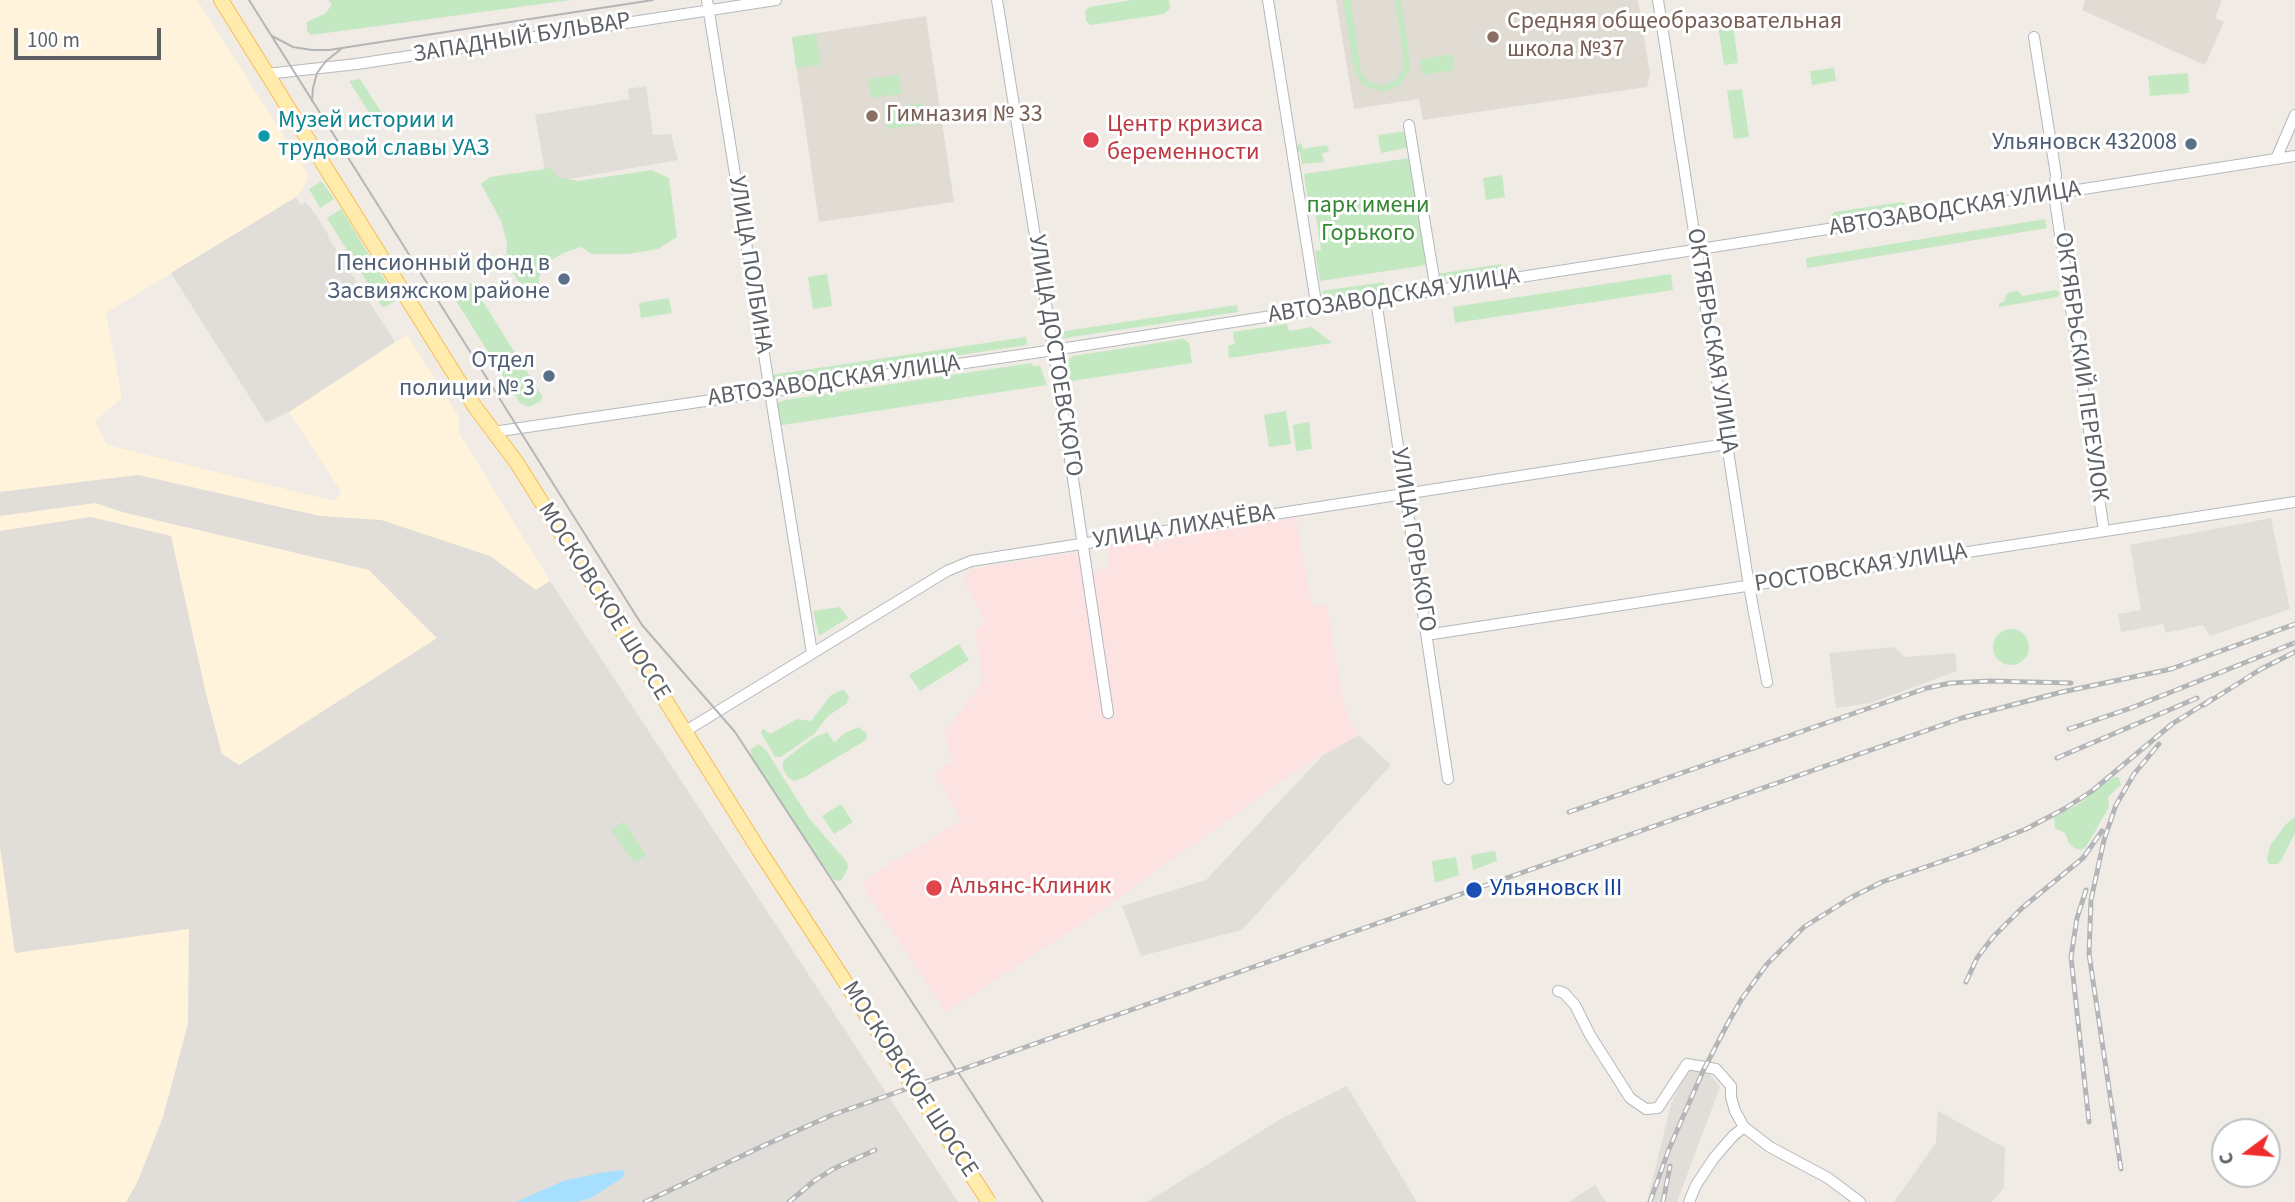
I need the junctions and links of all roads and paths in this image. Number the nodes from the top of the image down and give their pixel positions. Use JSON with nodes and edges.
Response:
{"nodes":[{"id":1,"x":221,"y":0,"type":"edge"},
{"id":2,"x":776,"y":0,"type":"edge"},
{"id":3,"x":997,"y":0,"type":"edge"},
{"id":4,"x":1268,"y":0,"type":"edge"},
{"id":5,"x":1658,"y":0,"type":"edge"},
{"id":6,"x":707,"y":5,"type":"edge"},
{"id":7,"x":2034,"y":37,"type":"dead end"},
{"id":8,"x":266,"y":74,"type":"junction"},
{"id":9,"x":2295,"y":115,"type":"edge"},
{"id":10,"x":1409,"y":125,"type":"dead end"},
{"id":11,"x":2295,"y":156,"type":"edge"},
{"id":12,"x":2276,"y":159,"type":"junction"},
{"id":13,"x":2054,"y":194,"type":"junction"},
{"id":14,"x":1697,"y":250,"type":"junction"},
{"id":15,"x":1436,"y":291,"type":"junction"},
{"id":16,"x":1376,"y":300,"type":"junction"},
{"id":17,"x":1317,"y":309,"type":"junction"},
{"id":18,"x":1054,"y":350,"type":"junction"},
{"id":19,"x":768,"y":392,"type":"junction"},
{"id":20,"x":493,"y":432,"type":"junction"},
{"id":21,"x":1727,"y":444,"type":"junction"},
{"id":22,"x":1405,"y":492,"type":"junction"},
{"id":23,"x":2295,"y":502,"type":"edge"},
{"id":24,"x":2104,"y":531,"type":"junction"},
{"id":25,"x":1082,"y":544,"type":"junction"},
{"id":26,"x":1749,"y":586,"type":"junction"},
{"id":27,"x":1426,"y":635,"type":"junction"},
{"id":28,"x":812,"y":653,"type":"junction"},
{"id":29,"x":1767,"y":682,"type":"dead end"},
{"id":30,"x":1108,"y":713,"type":"dead end"},
{"id":31,"x":684,"y":732,"type":"junction"},
{"id":32,"x":1448,"y":779,"type":"dead end"},
{"id":33,"x":1558,"y":991,"type":"dead end"},
{"id":34,"x":1744,"y":1127,"type":"junction"},
{"id":35,"x":989,"y":1202,"type":"edge"},
{"id":36,"x":1689,"y":1202,"type":"edge"},
{"id":37,"x":1860,"y":1202,"type":"edge"}],
"edges":[{"from":1,"to":8,"type":"main road","name":"МОСКОВСКОЕ ШОССЕ"},
{"from":2,"to":6,"type":"street","name":"ЗАПАДНЫЙ БУЛЬВАР"},
{"from":3,"to":18,"type":"street","name":"УЛИЦА ДОСТОЕВСКОГО"},
{"from":4,"to":17,"type":"street"},
{"from":5,"to":14,"type":"street","name":"ОКТЯБРЬСКАЯ УЛИЦА"},
{"from":6,"to":8,"type":"street","name":"ЗАПАДНЫЙ БУЛЬВАР"},
{"from":6,"to":19,"type":"street","name":"УЛИЦА ПОЛБИНА"},
{"from":7,"to":13,"type":"street","name":"ОКТЯБРЬСКИЙ ПЕРЕУЛОК"},
{"from":8,"to":20,"type":"main road","name":"МОСКОВСКОЕ ШОССЕ"},
{"from":9,"to":12,"type":"street"},
{"from":10,"to":15,"type":"street"},
{"from":11,"to":12,"type":"street","name":"АВТОЗАВОДСКАЯ УЛИЦА"},
{"from":12,"to":13,"type":"street","name":"АВТОЗАВОДСКАЯ УЛИЦА"},
{"from":13,"to":14,"type":"street","name":"АВТОЗАВОДСКАЯ УЛИЦА"},
{"from":13,"to":24,"type":"street","name":"ОКТЯБРЬСКИЙ ПЕРЕУЛОК"},
{"from":14,"to":15,"type":"street","name":"АВТОЗАВОДСКАЯ УЛИЦА"},
{"from":14,"to":21,"type":"street","name":"ОКТЯБРЬСКАЯ УЛИЦА"},
{"from":15,"to":16,"type":"street","name":"АВТОЗАВОДСКАЯ УЛИЦА"},
{"from":16,"to":17,"type":"street","name":"АВТОЗАВОДСКАЯ УЛИЦА"},
{"from":16,"to":22,"type":"street","name":"УЛИЦА ГОРЬКОГО"},
{"from":17,"to":18,"type":"street","name":"АВТОЗАВОДСКАЯ УЛИЦА"},
{"from":18,"to":19,"type":"street","name":"АВТОЗАВОДСКАЯ УЛИЦА"},
{"from":18,"to":25,"type":"street","name":"УЛИЦА ДОСТОЕВСКОГО"},
{"from":19,"to":20,"type":"street","name":"АВТОЗАВОДСКАЯ УЛИЦА"},
{"from":19,"to":28,"type":"street","name":"УЛИЦА ПОЛБИНА"},
{"from":20,"to":31,"type":"main road","name":"МОСКОВСКОЕ ШОССЕ"},
{"from":21,"to":22,"type":"street","name":"УЛИЦА ЛИХАЧЁВА"},
{"from":21,"to":26,"type":"street","name":"ОКТЯБРЬСКАЯ УЛИЦА"},
{"from":22,"to":25,"type":"street","name":"УЛИЦА ЛИХАЧЁВА"},
{"from":22,"to":27,"type":"street","name":"УЛИЦА ГОРЬКОГО"},
{"from":23,"to":24,"type":"street","name":"РОСТОВСКАЯ УЛИЦА"},
{"from":24,"to":26,"type":"street","name":"РОСТОВСКАЯ УЛИЦА"},
{"from":25,"to":28,"type":"street","name":"УЛИЦА ЛИХАЧЁВА"},
{"from":25,"to":30,"type":"street","name":"УЛИЦА ДОСТОЕВСКОГО"},
{"from":26,"to":27,"type":"street","name":"РОСТОВСКАЯ УЛИЦА"},
{"from":26,"to":29,"type":"street","name":"ОКТЯБРЬСКАЯ УЛИЦА"},
{"from":27,"to":32,"type":"street","name":"УЛИЦА ГОРЬКОГО"},
{"from":28,"to":31,"type":"street","name":"УЛИЦА ЛИХАЧЁВА"},
{"from":31,"to":35,"type":"main road","name":"МОСКОВСКОЕ ШОССЕ","bridge":true},
{"from":33,"to":34,"type":"street"},
{"from":34,"to":36,"type":"street"},
{"from":34,"to":37,"type":"street"}]}
